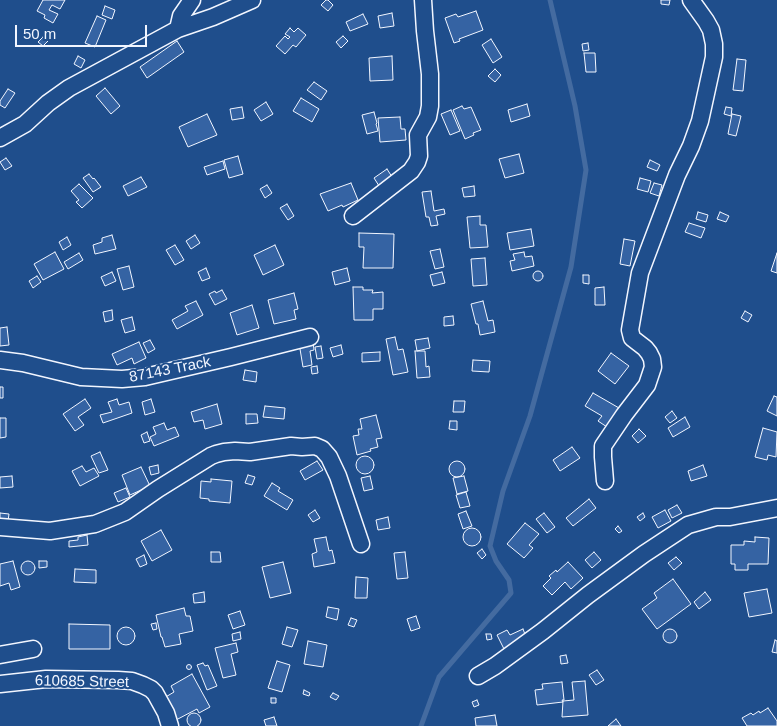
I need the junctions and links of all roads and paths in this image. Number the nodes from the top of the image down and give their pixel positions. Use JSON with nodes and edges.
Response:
{"nodes":[{"id":1,"x":192,"y":0,"type":"edge"},
{"id":2,"x":252,"y":0,"type":"edge"},
{"id":3,"x":423,"y":0,"type":"edge"},
{"id":4,"x":691,"y":0,"type":"edge"},
{"id":5,"x":178,"y":29,"type":"junction"},
{"id":6,"x":0,"y":138,"type":"edge"},
{"id":7,"x":353,"y":216,"type":"dead end"},
{"id":8,"x":310,"y":337,"type":"dead end"},
{"id":9,"x":0,"y":360,"type":"edge"},
{"id":10,"x":605,"y":481,"type":"dead end"},
{"id":11,"x":777,"y":508,"type":"edge"},
{"id":12,"x":0,"y":528,"type":"edge"},
{"id":13,"x":361,"y":544,"type":"dead end"},
{"id":14,"x":33,"y":649,"type":"dead end"},
{"id":15,"x":0,"y":655,"type":"edge"},
{"id":16,"x":478,"y":676,"type":"dead end"},
{"id":17,"x":0,"y":684,"type":"edge"},
{"id":18,"x":170,"y":726,"type":"edge"}],
"edges":[{"from":1,"to":5,"type":"street"},
{"from":2,"to":5,"type":"street"},
{"from":3,"to":7,"type":"street"},
{"from":4,"to":10,"type":"street"},
{"from":5,"to":6,"type":"street"},
{"from":8,"to":9,"type":"street","name":"87143 Track"},
{"from":11,"to":16,"type":"street"},
{"from":12,"to":13,"type":"street"},
{"from":14,"to":15,"type":"street"},
{"from":17,"to":18,"type":"street","name":"610685 Street"}]}
